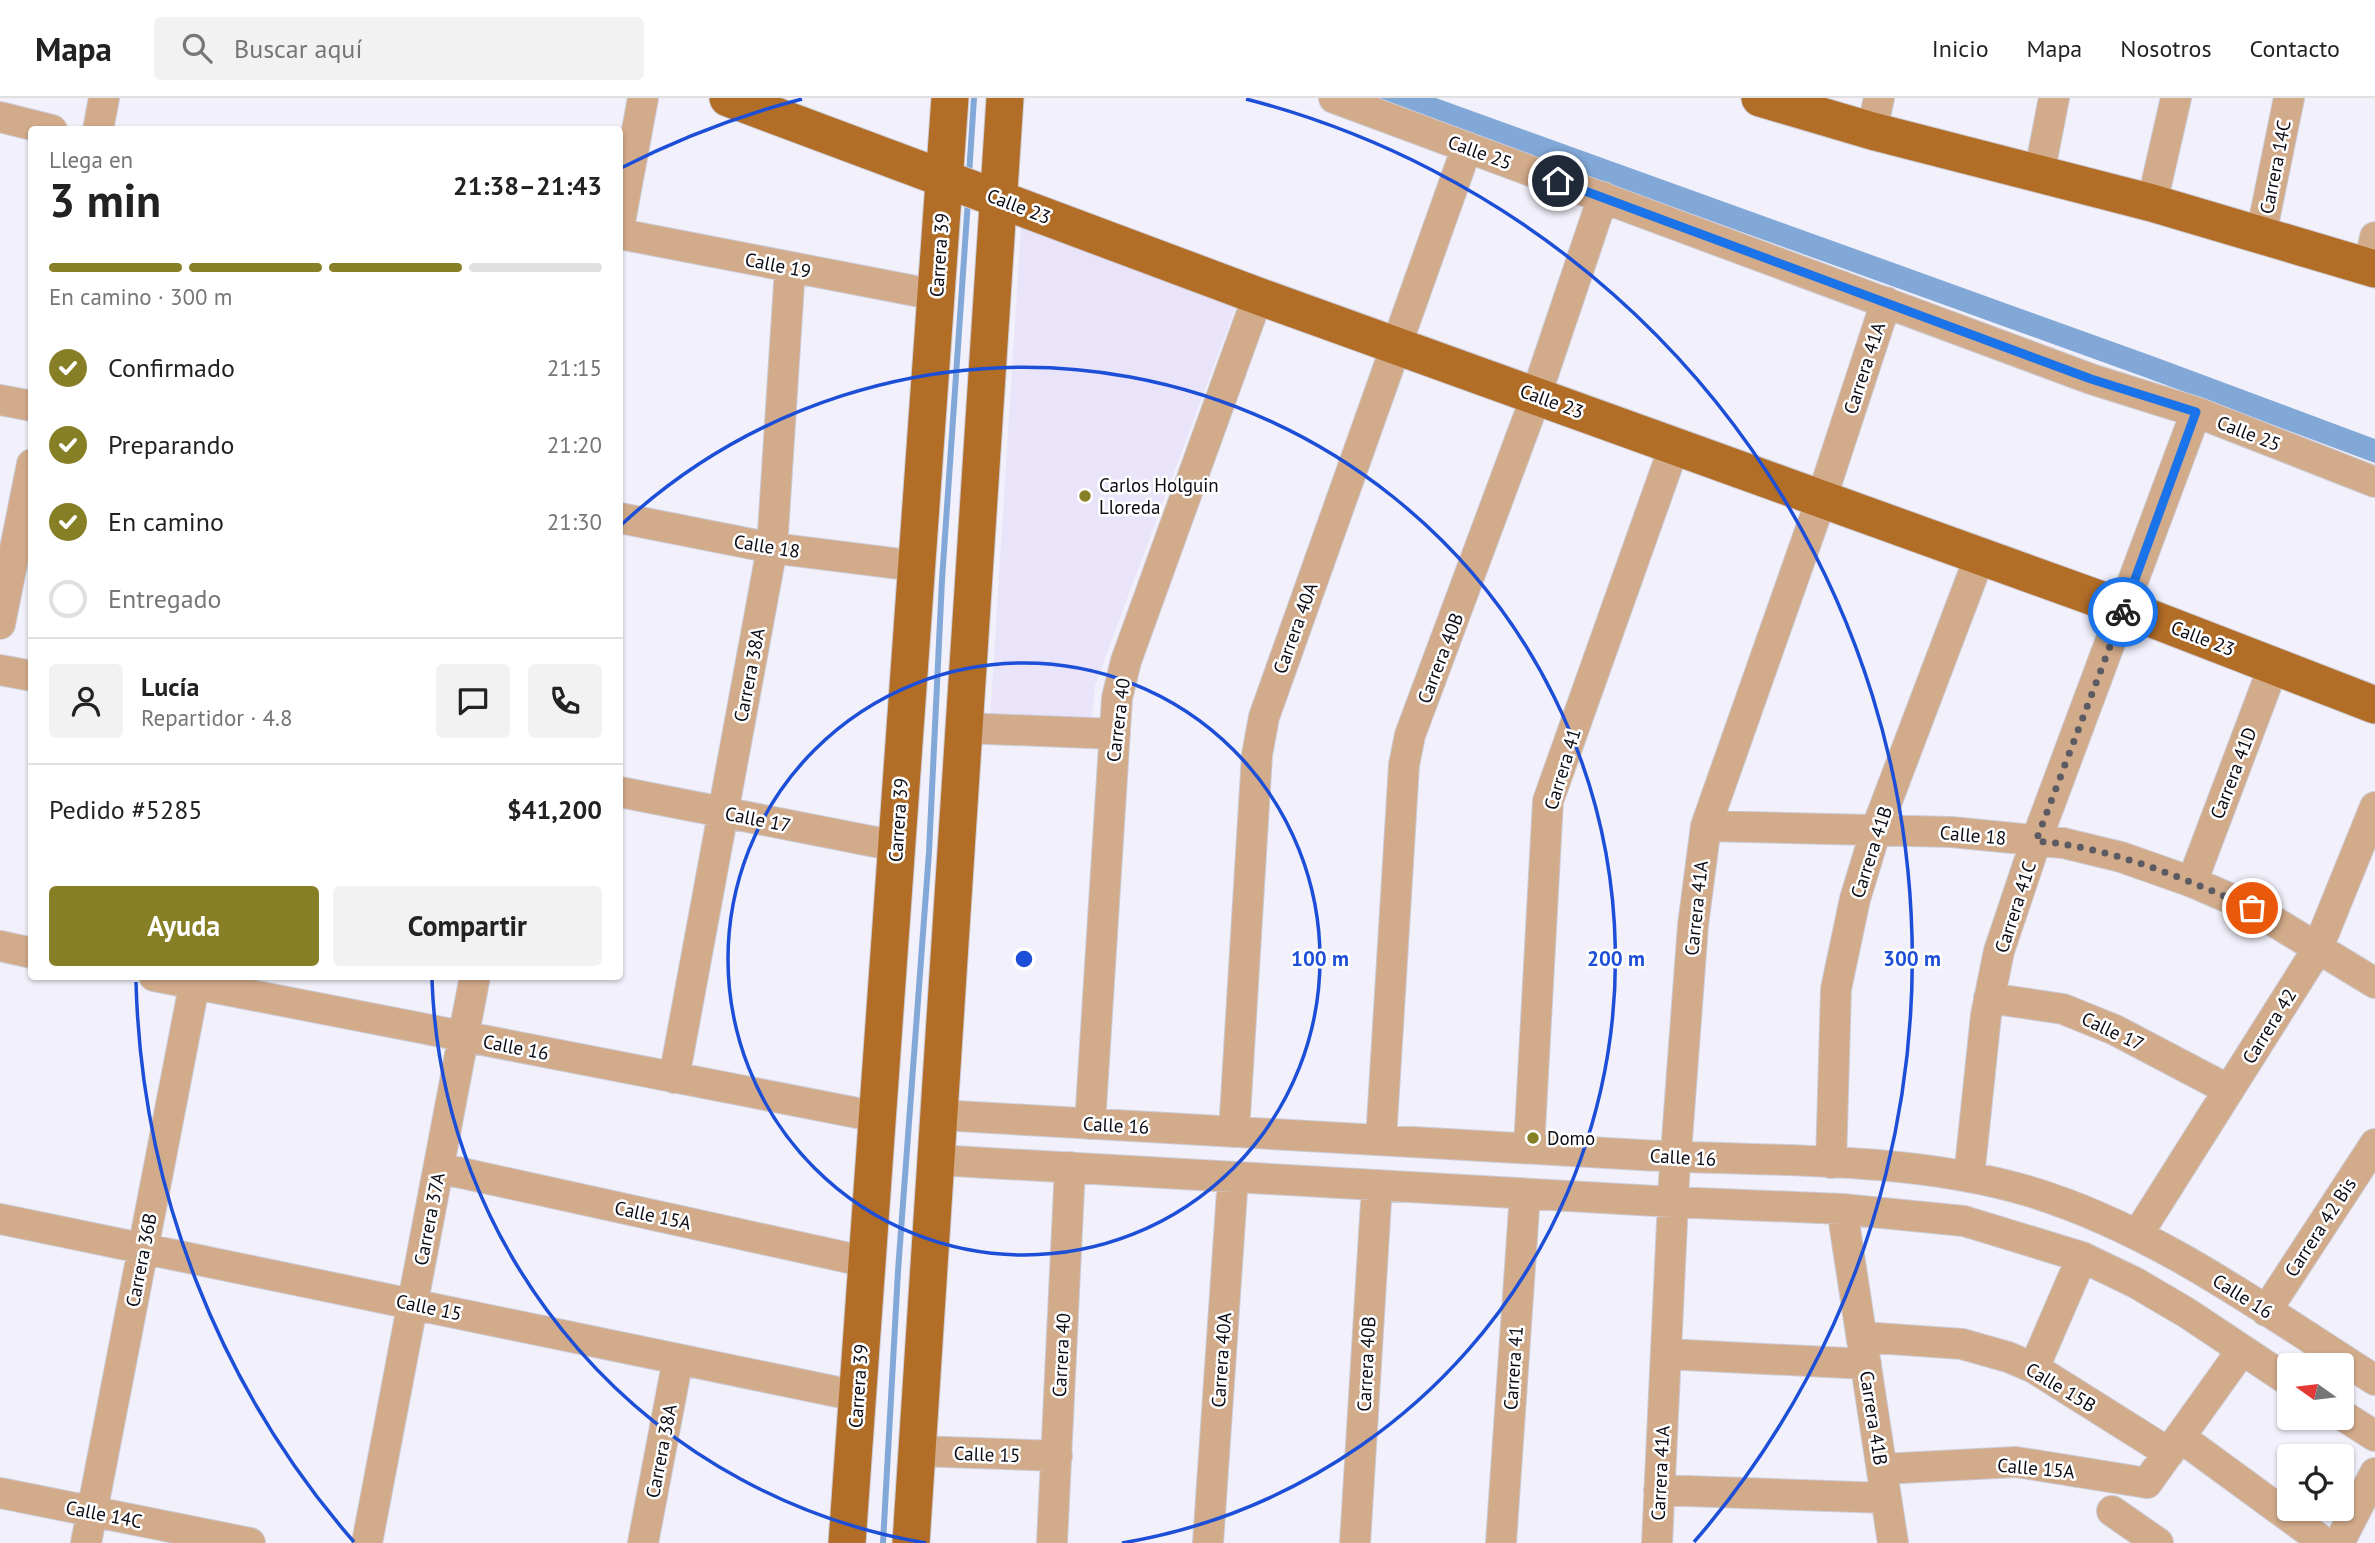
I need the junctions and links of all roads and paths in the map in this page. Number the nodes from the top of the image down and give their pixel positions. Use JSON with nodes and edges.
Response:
{"nodes":[{"id":1,"x":104,"y":98,"type":"edge"},
{"id":2,"x":643,"y":98,"type":"edge"},
{"id":3,"x":728,"y":98,"type":"edge"},
{"id":4,"x":950,"y":98,"type":"edge"},
{"id":5,"x":1005,"y":98,"type":"edge"},
{"id":6,"x":1334,"y":98,"type":"edge"},
{"id":7,"x":1760,"y":98,"type":"edge"},
{"id":8,"x":2054,"y":98,"type":"edge"},
{"id":9,"x":2176,"y":98,"type":"edge"},
{"id":10,"x":2289,"y":98,"type":"edge"},
{"id":11,"x":1875,"y":115,"type":"edge"},
{"id":12,"x":0,"y":117,"type":"edge"},
{"id":13,"x":36,"y":126,"type":"edge"},
{"id":14,"x":99,"y":126,"type":"edge"},
{"id":15,"x":1467,"y":147,"type":"junction"},
{"id":16,"x":2039,"y":175,"type":"junction"},
{"id":17,"x":974,"y":189,"type":"junction"},
{"id":18,"x":1603,"y":197,"type":"junction"},
{"id":19,"x":2152,"y":203,"type":"junction"},
{"id":20,"x":623,"y":206,"type":"edge"},
{"id":21,"x":623,"y":235,"type":"edge"},
{"id":22,"x":2261,"y":235,"type":"junction"},
{"id":23,"x":2373,"y":258,"type":"edge"},
{"id":24,"x":790,"y":268,"type":"junction"},
{"id":25,"x":936,"y":295,"type":"junction"},
{"id":26,"x":1258,"y":296,"type":"junction"},
{"id":27,"x":1886,"y":302,"type":"junction"},
{"id":28,"x":1397,"y":345,"type":"junction"},
{"id":29,"x":1536,"y":395,"type":"junction"},
{"id":30,"x":0,"y":400,"type":"edge"},
{"id":31,"x":28,"y":405,"type":"edge"},
{"id":32,"x":2196,"y":412,"type":"junction"},
{"id":33,"x":1674,"y":447,"type":"junction"},
{"id":34,"x":2375,"y":482,"type":"edge"},
{"id":35,"x":28,"y":484,"type":"edge"},
{"id":36,"x":1821,"y":500,"type":"junction"},
{"id":37,"x":623,"y":519,"type":"edge"},
{"id":38,"x":772,"y":548,"type":"junction"},
{"id":39,"x":1980,"y":556,"type":"junction"},
{"id":40,"x":916,"y":566,"type":"junction"},
{"id":41,"x":2124,"y":608,"type":"junction"},
{"id":42,"x":0,"y":624,"type":"edge"},
{"id":43,"x":2274,"y":665,"type":"junction"},
{"id":44,"x":0,"y":670,"type":"edge"},
{"id":45,"x":28,"y":675,"type":"edge"},
{"id":46,"x":2375,"y":705,"type":"edge"},
{"id":47,"x":964,"y":728,"type":"junction"},
{"id":48,"x":1115,"y":734,"type":"junction"},
{"id":49,"x":623,"y":793,"type":"edge"},
{"id":50,"x":2375,"y":807,"type":"edge"},
{"id":51,"x":724,"y":812,"type":"junction"},
{"id":52,"x":1706,"y":826,"type":"junction"},
{"id":53,"x":1877,"y":830,"type":"junction"},
{"id":54,"x":2036,"y":841,"type":"junction"},
{"id":55,"x":896,"y":846,"type":"junction"},
{"id":56,"x":2192,"y":882,"type":"junction"},
{"id":57,"x":0,"y":946,"type":"edge"},
{"id":58,"x":2317,"y":950,"type":"junction"},
{"id":59,"x":28,"y":952,"type":"edge"},
{"id":60,"x":196,"y":980,"type":"edge"},
{"id":61,"x":474,"y":980,"type":"edge"},
{"id":62,"x":2375,"y":983,"type":"edge"},
{"id":63,"x":1989,"y":998,"type":"junction"},
{"id":64,"x":464,"y":1037,"type":"junction"},
{"id":65,"x":674,"y":1078,"type":"junction"},
{"id":66,"x":2229,"y":1090,"type":"junction"},
{"id":67,"x":939,"y":1115,"type":"junction"},
{"id":68,"x":878,"y":1117,"type":"junction"},
{"id":69,"x":1090,"y":1124,"type":"junction"},
{"id":70,"x":1234,"y":1132,"type":"junction"},
{"id":71,"x":1381,"y":1140,"type":"junction"},
{"id":72,"x":2375,"y":1144,"type":"edge"},
{"id":73,"x":1529,"y":1149,"type":"junction"},
{"id":74,"x":1676,"y":1157,"type":"junction"},
{"id":75,"x":936,"y":1160,"type":"junction"},
{"id":76,"x":1831,"y":1163,"type":"junction"},
{"id":77,"x":1070,"y":1167,"type":"junction"},
{"id":78,"x":439,"y":1168,"type":"junction"},
{"id":79,"x":1233,"y":1177,"type":"junction"},
{"id":80,"x":1969,"y":1177,"type":"junction"},
{"id":81,"x":1377,"y":1185,"type":"junction"},
{"id":82,"x":1525,"y":1194,"type":"junction"},
{"id":83,"x":1673,"y":1202,"type":"junction"},
{"id":84,"x":1842,"y":1209,"type":"junction"},
{"id":85,"x":0,"y":1219,"type":"edge"},
{"id":86,"x":2138,"y":1234,"type":"junction"},
{"id":87,"x":144,"y":1248,"type":"junction"},
{"id":88,"x":2082,"y":1257,"type":"junction"},
{"id":89,"x":867,"y":1262,"type":"junction"},
{"id":90,"x":412,"y":1304,"type":"junction"},
{"id":91,"x":2266,"y":1311,"type":"junction"},
{"id":92,"x":2242,"y":1350,"type":"junction"},
{"id":93,"x":1864,"y":1351,"type":"junction"},
{"id":94,"x":2324,"y":1353,"type":"edge"},
{"id":95,"x":1666,"y":1354,"type":"junction"},
{"id":96,"x":678,"y":1359,"type":"junction"},
{"id":97,"x":2034,"y":1368,"type":"junction"},
{"id":98,"x":2277,"y":1373,"type":"edge"},
{"id":99,"x":857,"y":1395,"type":"junction"},
{"id":100,"x":2354,"y":1423,"type":"edge"},
{"id":101,"x":2375,"y":1436,"type":"edge"},
{"id":102,"x":2174,"y":1445,"type":"junction"},
{"id":103,"x":917,"y":1451,"type":"junction"},
{"id":104,"x":1057,"y":1456,"type":"junction"},
{"id":105,"x":2375,"y":1473,"type":"edge"},
{"id":106,"x":1884,"y":1484,"type":"junction"},
{"id":107,"x":1659,"y":1490,"type":"junction"},
{"id":108,"x":0,"y":1493,"type":"edge"},
{"id":109,"x":92,"y":1511,"type":"junction"},
{"id":110,"x":2112,"y":1511,"type":"dead end"},
{"id":111,"x":209,"y":1539,"type":"edge"},
{"id":112,"x":86,"y":1543,"type":"edge"},
{"id":113,"x":250,"y":1543,"type":"edge"},
{"id":114,"x":367,"y":1543,"type":"edge"},
{"id":115,"x":643,"y":1543,"type":"edge"},
{"id":116,"x":846,"y":1543,"type":"edge"},
{"id":117,"x":911,"y":1543,"type":"edge"},
{"id":118,"x":1052,"y":1543,"type":"edge"},
{"id":119,"x":1208,"y":1543,"type":"edge"},
{"id":120,"x":1355,"y":1543,"type":"edge"},
{"id":121,"x":1501,"y":1543,"type":"edge"},
{"id":122,"x":1657,"y":1543,"type":"edge"},
{"id":123,"x":1893,"y":1543,"type":"edge"},
{"id":124,"x":2158,"y":1543,"type":"edge"},
{"id":125,"x":2325,"y":1543,"type":"edge"},
{"id":126,"x":2339,"y":1543,"type":"edge"}],
"edges":[{"from":1,"to":14,"type":"street"},
{"from":2,"to":20,"type":"street"},
{"from":3,"to":17,"type":"main road","name":"Calle 23"},
{"from":4,"to":17,"type":"main road","name":"Carrera 39"},
{"from":5,"to":17,"type":"main road","name":"Carrera 39"},
{"from":6,"to":15,"type":"street","name":"Calle 25"},
{"from":7,"to":11,"type":"main road"},
{"from":8,"to":16,"type":"street"},
{"from":9,"to":19,"type":"street"},
{"from":10,"to":22,"type":"street","name":"Carrera 14C"},
{"from":11,"to":16,"type":"main road"},
{"from":12,"to":13,"type":"street"},
{"from":15,"to":18,"type":"street","name":"Calle 25"},
{"from":15,"to":28,"type":"street","name":"Carrera 40A"},
{"from":16,"to":19,"type":"main road"},
{"from":17,"to":25,"type":"main road","name":"Carrera 39"},
{"from":17,"to":26,"type":"main road","name":"Calle 23"},
{"from":17,"to":47,"type":"main road","name":"Carrera 39"},
{"from":18,"to":27,"type":"street","name":"Calle 25"},
{"from":18,"to":29,"type":"street","name":"Carrera 40B"},
{"from":19,"to":22,"type":"main road"},
{"from":21,"to":24,"type":"street","name":"Calle 19"},
{"from":22,"to":23,"type":"main road"},
{"from":24,"to":25,"type":"street","name":"Calle 19"},
{"from":24,"to":38,"type":"street","name":"Carrera 38A"},
{"from":25,"to":40,"type":"main road","name":"Carrera 39"},
{"from":26,"to":28,"type":"main road","name":"Calle 23"},
{"from":26,"to":48,"type":"street","name":"Carrera 40"},
{"from":27,"to":32,"type":"street","name":"Calle 25"},
{"from":27,"to":36,"type":"street","name":"Carrera 41A"},
{"from":28,"to":29,"type":"main road","name":"Calle 23"},
{"from":28,"to":70,"type":"street","name":"Carrera 40A"},
{"from":29,"to":33,"type":"main road","name":"Calle 23"},
{"from":29,"to":71,"type":"street","name":"Carrera 40B"},
{"from":30,"to":31,"type":"street"},
{"from":32,"to":34,"type":"street","name":"Calle 25"},
{"from":32,"to":41,"type":"street","name":"Carrera 41C"},
{"from":33,"to":36,"type":"main road","name":"Calle 23"},
{"from":33,"to":73,"type":"street","name":"Carrera 41"},
{"from":35,"to":42,"type":"street"},
{"from":36,"to":39,"type":"main road","name":"Calle 23"},
{"from":36,"to":52,"type":"street","name":"Carrera 41A"},
{"from":37,"to":38,"type":"street","name":"Calle 18"},
{"from":38,"to":40,"type":"street","name":"Calle 18"},
{"from":38,"to":51,"type":"street","name":"Carrera 38A"},
{"from":39,"to":41,"type":"main road","name":"Calle 23"},
{"from":39,"to":53,"type":"street","name":"Carrera 41B"},
{"from":40,"to":55,"type":"main road","name":"Carrera 39"},
{"from":41,"to":43,"type":"main road","name":"Calle 23"},
{"from":41,"to":54,"type":"street","name":"Carrera 41C"},
{"from":43,"to":46,"type":"main road","name":"Calle 23"},
{"from":43,"to":56,"type":"street","name":"Carrera 41D"},
{"from":44,"to":45,"type":"street"},
{"from":47,"to":48,"type":"street"},
{"from":47,"to":67,"type":"main road","name":"Carrera 39"},
{"from":48,"to":69,"type":"street","name":"Carrera 40"},
{"from":49,"to":51,"type":"street","name":"Calle 17"},
{"from":50,"to":58,"type":"street","name":"Carrera 42"},
{"from":51,"to":55,"type":"street","name":"Calle 17"},
{"from":51,"to":65,"type":"street","name":"Carrera 38A"},
{"from":52,"to":53,"type":"street","name":"Calle 18"},
{"from":52,"to":74,"type":"street","name":"Carrera 41A"},
{"from":53,"to":54,"type":"street","name":"Calle 18"},
{"from":53,"to":76,"type":"street","name":"Carrera 41B"},
{"from":54,"to":56,"type":"street","name":"Calle 18"},
{"from":54,"to":63,"type":"street","name":"Carrera 41C"},
{"from":55,"to":68,"type":"main road","name":"Carrera 39"},
{"from":56,"to":58,"type":"street","name":"Calle 18"},
{"from":57,"to":59,"type":"street"},
{"from":58,"to":62,"type":"street","name":"Calle 18"},
{"from":58,"to":66,"type":"street","name":"Carrera 42"},
{"from":60,"to":64,"type":"street","name":"Calle 16"},
{"from":60,"to":87,"type":"street","name":"Carrera 36B"},
{"from":61,"to":64,"type":"street","name":"Carrera 37A"},
{"from":63,"to":66,"type":"street","name":"Calle 17"},
{"from":63,"to":80,"type":"street","name":"Carrera 41C"},
{"from":64,"to":65,"type":"street","name":"Calle 16"},
{"from":64,"to":78,"type":"street","name":"Carrera 37A"},
{"from":65,"to":68,"type":"street","name":"Calle 16"},
{"from":66,"to":86,"type":"street","name":"Carrera 42"},
{"from":67,"to":69,"type":"street","name":"Calle 16"},
{"from":67,"to":75,"type":"main road","name":"Carrera 39"},
{"from":68,"to":89,"type":"main road","name":"Carrera 39"},
{"from":69,"to":70,"type":"street","name":"Calle 16"},
{"from":70,"to":71,"type":"street","name":"Calle 16"},
{"from":71,"to":73,"type":"street","name":"Calle 16"},
{"from":72,"to":91,"type":"street","name":"Carrera 42 Bis"},
{"from":73,"to":74,"type":"street","name":"Calle 16"},
{"from":74,"to":76,"type":"street","name":"Calle 16"},
{"from":74,"to":83,"type":"street","name":"Carrera 41A"},
{"from":75,"to":77,"type":"street"},
{"from":75,"to":103,"type":"main road","name":"Carrera 39"},
{"from":76,"to":80,"type":"street","name":"Calle 16"},
{"from":77,"to":79,"type":"street"},
{"from":77,"to":104,"type":"street","name":"Carrera 40"},
{"from":78,"to":89,"type":"street","name":"Calle 15A"},
{"from":78,"to":90,"type":"street","name":"Carrera 37A"},
{"from":79,"to":81,"type":"street"},
{"from":79,"to":119,"type":"street","name":"Carrera 40A"},
{"from":80,"to":86,"type":"street","name":"Calle 16"},
{"from":81,"to":82,"type":"street"},
{"from":81,"to":120,"type":"street","name":"Carrera 40B"},
{"from":82,"to":83,"type":"street"},
{"from":82,"to":121,"type":"street","name":"Carrera 41"},
{"from":83,"to":84,"type":"street"},
{"from":83,"to":95,"type":"street","name":"Carrera 41A"},
{"from":84,"to":88,"type":"street"},
{"from":84,"to":93,"type":"street","name":"Carrera 41B"},
{"from":85,"to":87,"type":"street","name":"Calle 15"},
{"from":86,"to":91,"type":"street","name":"Calle 16"},
{"from":87,"to":90,"type":"street","name":"Calle 15"},
{"from":87,"to":109,"type":"street","name":"Carrera 36B"},
{"from":88,"to":92,"type":"street"},
{"from":88,"to":97,"type":"street"},
{"from":89,"to":99,"type":"main road","name":"Carrera 39"},
{"from":90,"to":96,"type":"street","name":"Calle 15"},
{"from":90,"to":114,"type":"street","name":"Carrera 37A"},
{"from":91,"to":94,"type":"street","name":"Calle 16"},
{"from":92,"to":98,"type":"street"},
{"from":92,"to":102,"type":"street"},
{"from":93,"to":95,"type":"street","name":"Calle 15B"},
{"from":93,"to":97,"type":"street","name":"Calle 15B"},
{"from":93,"to":106,"type":"street","name":"Carrera 41B"},
{"from":95,"to":107,"type":"street","name":"Carrera 41A"},
{"from":96,"to":99,"type":"street","name":"Calle 15"},
{"from":96,"to":115,"type":"street","name":"Carrera 38A"},
{"from":97,"to":102,"type":"street","name":"Calle 15B"},
{"from":99,"to":116,"type":"main road","name":"Carrera 39"},
{"from":100,"to":101,"type":"street"},
{"from":102,"to":106,"type":"street","name":"Calle 15A"},
{"from":102,"to":125,"type":"street","name":"Calle 15B"},
{"from":103,"to":104,"type":"street","name":"Calle 15"},
{"from":103,"to":117,"type":"main road","name":"Carrera 39"},
{"from":104,"to":118,"type":"street","name":"Carrera 40"},
{"from":105,"to":126,"type":"street"},
{"from":106,"to":107,"type":"street","name":"Calle 15A"},
{"from":106,"to":123,"type":"street","name":"Carrera 41B"},
{"from":107,"to":122,"type":"street","name":"Carrera 41A"},
{"from":108,"to":109,"type":"street","name":"Calle 14C"},
{"from":109,"to":111,"type":"street","name":"Calle 14C"},
{"from":109,"to":112,"type":"street","name":"Carrera 36B"},
{"from":110,"to":124,"type":"street"},
{"from":111,"to":113,"type":"street","name":"Calle 14C"}]}
